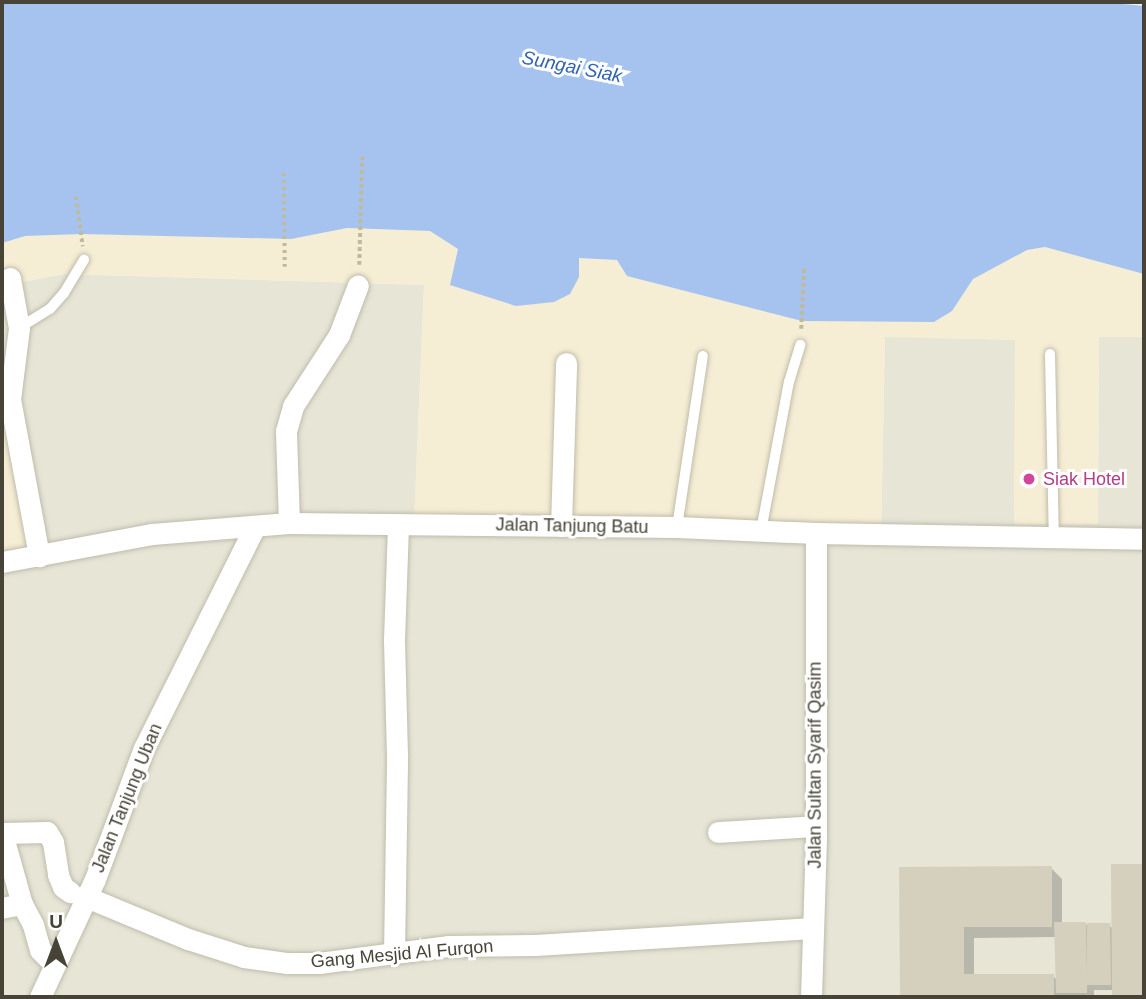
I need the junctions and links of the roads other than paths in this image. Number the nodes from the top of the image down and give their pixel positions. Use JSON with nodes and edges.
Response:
{"nodes":[{"id":1,"x":84,"y":260,"type":"road end"},
{"id":2,"x":10,"y":278,"type":"dead end"},
{"id":3,"x":358,"y":285,"type":"road end"},
{"id":4,"x":19,"y":328,"type":"junction"},
{"id":5,"x":800,"y":345,"type":"road end"},
{"id":6,"x":1050,"y":354,"type":"dead end"},
{"id":7,"x":703,"y":356,"type":"dead end"},
{"id":8,"x":565,"y":363,"type":"dead end"},
{"id":9,"x":289,"y":523,"type":"junction"},
{"id":10,"x":398,"y":524,"type":"junction"},
{"id":11,"x":255,"y":526,"type":"junction"},
{"id":12,"x":561,"y":526,"type":"junction"},
{"id":13,"x":677,"y":527,"type":"junction"},
{"id":14,"x":761,"y":531,"type":"junction"},
{"id":15,"x":816,"y":533,"type":"junction"},
{"id":16,"x":1054,"y":538,"type":"junction"},
{"id":17,"x":1144,"y":539,"type":"edge"},
{"id":18,"x":39,"y":556,"type":"junction"},
{"id":19,"x":2,"y":562,"type":"edge"},
{"id":20,"x":816,"y":826,"type":"junction"},
{"id":21,"x":718,"y":832,"type":"dead end"},
{"id":22,"x":2,"y":833,"type":"edge"},
{"id":23,"x":80,"y":895,"type":"junction"},
{"id":24,"x":12,"y":906,"type":"edge"},
{"id":25,"x":813,"y":928,"type":"junction"},
{"id":26,"x":394,"y":954,"type":"junction"},
{"id":27,"x":55,"y":965,"type":"junction"},
{"id":28,"x":40,"y":997,"type":"edge"},
{"id":29,"x":811,"y":997,"type":"edge"}],
"edges":[{"from":1,"to":4,"type":"lane"},
{"from":2,"to":4,"type":"street"},
{"from":3,"to":9,"type":"street"},
{"from":4,"to":18,"type":"street"},
{"from":5,"to":14,"type":"lane"},
{"from":6,"to":16,"type":"lane"},
{"from":7,"to":13,"type":"lane"},
{"from":8,"to":12,"type":"street"},
{"from":9,"to":10,"type":"street","name":"Jalan Tanjung Batu"},
{"from":9,"to":11,"type":"street","name":"Jalan Tanjung Batu"},
{"from":10,"to":12,"type":"street","name":"Jalan Tanjung Batu"},
{"from":10,"to":26,"type":"street"},
{"from":11,"to":18,"type":"street","name":"Jalan Tanjung Batu"},
{"from":11,"to":23,"type":"street","name":"Jalan Tanjung Uban"},
{"from":12,"to":13,"type":"street","name":"Jalan Tanjung Batu"},
{"from":13,"to":14,"type":"street","name":"Jalan Tanjung Batu"},
{"from":14,"to":15,"type":"street","name":"Jalan Tanjung Batu"},
{"from":15,"to":16,"type":"street","name":"Jalan Tanjung Batu"},
{"from":15,"to":20,"type":"street","name":"Jalan Sultan Syarif Qasim"},
{"from":16,"to":17,"type":"street","name":"Jalan Tanjung Batu"},
{"from":18,"to":19,"type":"street","name":"Jalan Tanjung Batu"},
{"from":20,"to":21,"type":"street"},
{"from":20,"to":25,"type":"street","name":"Jalan Sultan Syarif Qasim"},
{"from":22,"to":23,"type":"street"},
{"from":22,"to":24,"type":"street"},
{"from":23,"to":26,"type":"street","name":"Gang Mesjid Al Furqon"},
{"from":23,"to":27,"type":"street","name":"Jalan Tanjung Uban"},
{"from":24,"to":27,"type":"street"},
{"from":25,"to":26,"type":"street","name":"Gang Mesjid Al Furqon"},
{"from":25,"to":29,"type":"street","name":"Jalan Sultan Syarif Qasim"},
{"from":27,"to":28,"type":"street","name":"Jalan Tanjung Uban"}]}
